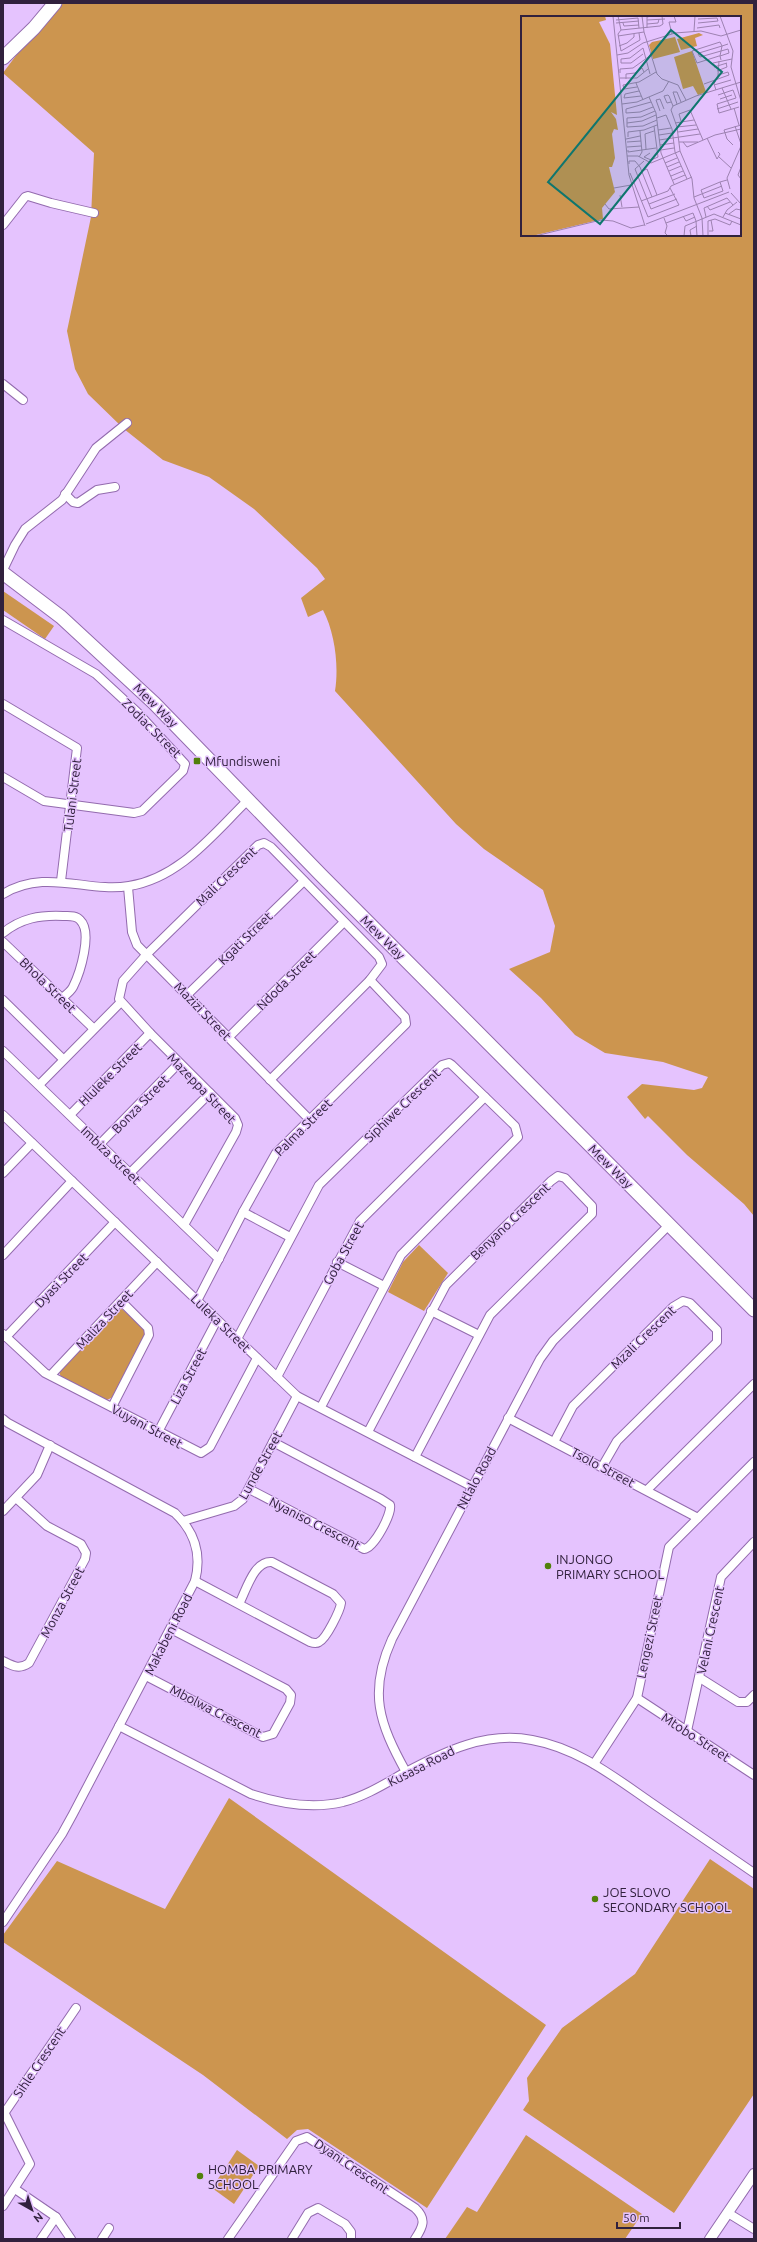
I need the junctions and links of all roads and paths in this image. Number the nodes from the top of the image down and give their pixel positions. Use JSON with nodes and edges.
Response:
{"nodes":[{"id":1,"x":55,"y":3,"type":"edge"},
{"id":2,"x":3,"y":58,"type":"edge"},
{"id":3,"x":94,"y":213,"type":"dead end"},
{"id":4,"x":3,"y":225,"type":"edge"},
{"id":5,"x":3,"y":384,"type":"edge"},
{"id":6,"x":23,"y":400,"type":"dead end"},
{"id":7,"x":127,"y":422,"type":"dead end"},
{"id":8,"x":115,"y":488,"type":"dead end"},
{"id":9,"x":65,"y":494,"type":"junction"},
{"id":10,"x":3,"y":570,"type":"edge"},
{"id":11,"x":3,"y":573,"type":"edge"},
{"id":12,"x":3,"y":620,"type":"edge"},
{"id":13,"x":3,"y":704,"type":"edge"},
{"id":14,"x":3,"y":778,"type":"edge"},
{"id":15,"x":248,"y":800,"type":"junction"},
{"id":16,"x":72,"y":805,"type":"junction"},
{"id":17,"x":62,"y":881,"type":"junction"},
{"id":18,"x":304,"y":881,"type":"junction"},
{"id":19,"x":128,"y":887,"type":"junction"},
{"id":20,"x":3,"y":894,"type":"edge"},
{"id":21,"x":344,"y":922,"type":"junction"},
{"id":22,"x":3,"y":933,"type":"edge"},
{"id":23,"x":3,"y":942,"type":"edge"},
{"id":24,"x":146,"y":954,"type":"junction"},
{"id":25,"x":370,"y":980,"type":"junction"},
{"id":26,"x":187,"y":995,"type":"junction"},
{"id":27,"x":62,"y":998,"type":"junction"},
{"id":28,"x":3,"y":1000,"type":"edge"},
{"id":29,"x":121,"y":1002,"type":"junction"},
{"id":30,"x":93,"y":1028,"type":"junction"},
{"id":31,"x":150,"y":1033,"type":"junction"},
{"id":32,"x":228,"y":1038,"type":"junction"},
{"id":33,"x":3,"y":1051,"type":"edge"},
{"id":34,"x":63,"y":1059,"type":"junction"},
{"id":35,"x":179,"y":1063,"type":"junction"},
{"id":36,"x":270,"y":1080,"type":"junction"},
{"id":37,"x":38,"y":1085,"type":"junction"},
{"id":38,"x":210,"y":1093,"type":"junction"},
{"id":39,"x":485,"y":1097,"type":"junction"},
{"id":40,"x":3,"y":1115,"type":"edge"},
{"id":41,"x":70,"y":1115,"type":"junction"},
{"id":42,"x":310,"y":1120,"type":"junction"},
{"id":43,"x":32,"y":1143,"type":"junction"},
{"id":44,"x":100,"y":1144,"type":"junction"},
{"id":45,"x":3,"y":1173,"type":"edge"},
{"id":46,"x":130,"y":1173,"type":"junction"},
{"id":47,"x":72,"y":1181,"type":"junction"},
{"id":48,"x":243,"y":1212,"type":"junction"},
{"id":49,"x":115,"y":1222,"type":"junction"},
{"id":50,"x":184,"y":1225,"type":"junction"},
{"id":51,"x":669,"y":1225,"type":"junction"},
{"id":52,"x":290,"y":1237,"type":"junction"},
{"id":53,"x":3,"y":1255,"type":"edge"},
{"id":54,"x":219,"y":1259,"type":"junction"},
{"id":55,"x":157,"y":1262,"type":"junction"},
{"id":56,"x":337,"y":1262,"type":"junction"},
{"id":57,"x":384,"y":1286,"type":"junction"},
{"id":58,"x":121,"y":1301,"type":"junction"},
{"id":59,"x":198,"y":1301,"type":"junction"},
{"id":60,"x":754,"y":1310,"type":"edge"},
{"id":61,"x":431,"y":1311,"type":"junction"},
{"id":62,"x":217,"y":1320,"type":"junction"},
{"id":63,"x":5,"y":1336,"type":"edge"},
{"id":64,"x":479,"y":1336,"type":"junction"},
{"id":65,"x":237,"y":1339,"type":"junction"},
{"id":66,"x":257,"y":1358,"type":"junction"},
{"id":67,"x":51,"y":1376,"type":"junction"},
{"id":68,"x":277,"y":1377,"type":"junction"},
{"id":69,"x":754,"y":1384,"type":"edge"},
{"id":70,"x":297,"y":1396,"type":"junction"},
{"id":71,"x":112,"y":1407,"type":"junction"},
{"id":72,"x":321,"y":1407,"type":"junction"},
{"id":73,"x":508,"y":1418,"type":"junction"},
{"id":74,"x":5,"y":1423,"type":"edge"},
{"id":75,"x":158,"y":1432,"type":"junction"},
{"id":76,"x":368,"y":1432,"type":"junction"},
{"id":77,"x":273,"y":1442,"type":"junction"},
{"id":78,"x":554,"y":1442,"type":"junction"},
{"id":79,"x":50,"y":1445,"type":"junction"},
{"id":80,"x":415,"y":1457,"type":"junction"},
{"id":81,"x":754,"y":1462,"type":"edge"},
{"id":82,"x":602,"y":1467,"type":"junction"},
{"id":83,"x":471,"y":1486,"type":"junction"},
{"id":84,"x":249,"y":1489,"type":"junction"},
{"id":85,"x":647,"y":1490,"type":"junction"},
{"id":86,"x":16,"y":1498,"type":"junction"},
{"id":87,"x":3,"y":1511,"type":"edge"},
{"id":88,"x":698,"y":1518,"type":"junction"},
{"id":89,"x":183,"y":1521,"type":"junction"},
{"id":90,"x":754,"y":1542,"type":"edge"},
{"id":91,"x":195,"y":1581,"type":"junction"},
{"id":92,"x":239,"y":1604,"type":"junction"},
{"id":93,"x":171,"y":1628,"type":"junction"},
{"id":94,"x":3,"y":1661,"type":"edge"},
{"id":95,"x":146,"y":1676,"type":"junction"},
{"id":96,"x":700,"y":1678,"type":"junction"},
{"id":97,"x":754,"y":1695,"type":"edge"},
{"id":98,"x":637,"y":1698,"type":"junction"},
{"id":99,"x":119,"y":1726,"type":"junction"},
{"id":100,"x":688,"y":1731,"type":"junction"},
{"id":101,"x":594,"y":1764,"type":"junction"},
{"id":102,"x":406,"y":1772,"type":"junction"},
{"id":103,"x":754,"y":1775,"type":"edge"},
{"id":104,"x":754,"y":1873,"type":"edge"},
{"id":105,"x":3,"y":1922,"type":"edge"},
{"id":106,"x":76,"y":2008,"type":"dead end"},
{"id":107,"x":4,"y":2113,"type":"edge"},
{"id":108,"x":754,"y":2174,"type":"edge"},
{"id":109,"x":15,"y":2188,"type":"junction"},
{"id":110,"x":3,"y":2206,"type":"edge"},
{"id":111,"x":728,"y":2213,"type":"junction"},
{"id":112,"x":56,"y":2217,"type":"junction"},
{"id":113,"x":109,"y":2228,"type":"dead end"},
{"id":114,"x":754,"y":2229,"type":"edge"},
{"id":115,"x":42,"y":2239,"type":"edge"},
{"id":116,"x":71,"y":2239,"type":"edge"},
{"id":117,"x":102,"y":2239,"type":"edge"},
{"id":118,"x":228,"y":2239,"type":"edge"},
{"id":119,"x":292,"y":2239,"type":"edge"},
{"id":120,"x":351,"y":2239,"type":"edge"},
{"id":121,"x":415,"y":2239,"type":"edge"},
{"id":122,"x":710,"y":2239,"type":"edge"}],
"edges":[{"from":1,"to":2,"type":"main road"},
{"from":3,"to":4,"type":"street"},
{"from":5,"to":6,"type":"street"},
{"from":7,"to":9,"type":"street"},
{"from":8,"to":9,"type":"street"},
{"from":9,"to":10,"type":"street"},
{"from":11,"to":15,"type":"main road","name":"Mew Way"},
{"from":12,"to":16,"type":"street","name":"Zodiac Street"},
{"from":13,"to":16,"type":"street","name":"Tulani Street"},
{"from":14,"to":16,"type":"street"},
{"from":15,"to":19,"type":"street"},
{"from":15,"to":51,"type":"main road","name":"Mew Way"},
{"from":16,"to":17,"type":"street","name":"Tulani Street"},
{"from":17,"to":19,"type":"street"},
{"from":17,"to":20,"type":"street"},
{"from":18,"to":21,"type":"street","name":"Mali Crescent"},
{"from":18,"to":24,"type":"street","name":"Mali Crescent"},
{"from":18,"to":26,"type":"street","name":"Kgati Street"},
{"from":19,"to":24,"type":"street","name":"Mazizi Street"},
{"from":21,"to":25,"type":"street","name":"Mali Crescent"},
{"from":21,"to":32,"type":"street","name":"Ndoda Street"},
{"from":22,"to":27,"type":"street"},
{"from":23,"to":27,"type":"street","name":"Bhola Street"},
{"from":24,"to":26,"type":"street","name":"Mazizi Street"},
{"from":24,"to":29,"type":"street","name":"Mali Crescent"},
{"from":25,"to":36,"type":"street","name":"Mali Crescent"},
{"from":25,"to":42,"type":"street","name":"Palma Street"},
{"from":26,"to":32,"type":"street","name":"Mazizi Street"},
{"from":27,"to":30,"type":"street","name":"Bhola Street"},
{"from":28,"to":34,"type":"street"},
{"from":29,"to":30,"type":"street"},
{"from":29,"to":31,"type":"street","name":"Mazeppa Street"},
{"from":30,"to":34,"type":"street"},
{"from":31,"to":35,"type":"street","name":"Mazeppa Street"},
{"from":31,"to":41,"type":"street","name":"Hluleke Street"},
{"from":32,"to":36,"type":"street","name":"Mazizi Street"},
{"from":33,"to":37,"type":"street","name":"Imbiza Street"},
{"from":34,"to":37,"type":"street"},
{"from":35,"to":38,"type":"street","name":"Mazeppa Street"},
{"from":35,"to":44,"type":"street","name":"Bonza Street"},
{"from":36,"to":42,"type":"street","name":"Mazizi Street"},
{"from":37,"to":41,"type":"street","name":"Imbiza Street"},
{"from":38,"to":46,"type":"street"},
{"from":38,"to":50,"type":"street","name":"Mazeppa Street"},
{"from":39,"to":52,"type":"street","name":"Siphiwe Crescent"},
{"from":39,"to":56,"type":"street","name":"Goba Street"},
{"from":39,"to":57,"type":"street","name":"Siphiwe Crescent"},
{"from":40,"to":43,"type":"street","name":"Luleka Street"},
{"from":41,"to":44,"type":"street","name":"Imbiza Street"},
{"from":42,"to":48,"type":"street","name":"Palma Street"},
{"from":43,"to":45,"type":"street"},
{"from":43,"to":47,"type":"street","name":"Luleka Street"},
{"from":44,"to":46,"type":"street","name":"Imbiza Street"},
{"from":46,"to":50,"type":"street","name":"Imbiza Street"},
{"from":47,"to":49,"type":"street","name":"Luleka Street"},
{"from":47,"to":53,"type":"street"},
{"from":48,"to":52,"type":"street"},
{"from":48,"to":54,"type":"street","name":"Palma Street"},
{"from":49,"to":55,"type":"street","name":"Luleka Street"},
{"from":49,"to":63,"type":"street","name":"Dyasi Street"},
{"from":50,"to":54,"type":"street","name":"Imbiza Street"},
{"from":51,"to":60,"type":"main road","name":"Mew Way"},
{"from":51,"to":73,"type":"street","name":"Ntlalo Road"},
{"from":52,"to":65,"type":"street","name":"Siphiwe Crescent"},
{"from":54,"to":59,"type":"street","name":"Palma Street"},
{"from":55,"to":58,"type":"street","name":"Maliza Street"},
{"from":55,"to":59,"type":"street","name":"Luleka Street"},
{"from":56,"to":57,"type":"street"},
{"from":56,"to":68,"type":"street","name":"Goba Street"},
{"from":57,"to":72,"type":"street","name":"Siphiwe Crescent"},
{"from":58,"to":67,"type":"street","name":"Maliza Street"},
{"from":58,"to":71,"type":"street"},
{"from":59,"to":62,"type":"street","name":"Luleka Street"},
{"from":61,"to":64,"type":"street"},
{"from":61,"to":64,"type":"street","name":"Benyano Crescent"},
{"from":61,"to":76,"type":"street","name":"Benyano Crescent"},
{"from":62,"to":65,"type":"street","name":"Luleka Street"},
{"from":62,"to":75,"type":"street","name":"Liza Street"},
{"from":63,"to":67,"type":"street","name":"Vuyani Street"},
{"from":64,"to":80,"type":"street","name":"Benyano Crescent"},
{"from":65,"to":66,"type":"street","name":"Luleka Street"},
{"from":66,"to":68,"type":"street","name":"Luleka Street"},
{"from":66,"to":75,"type":"street","name":"Vuyani Street"},
{"from":67,"to":71,"type":"street","name":"Vuyani Street"},
{"from":68,"to":70,"type":"street","name":"Luleka Street"},
{"from":69,"to":85,"type":"street"},
{"from":70,"to":72,"type":"street","name":"Luleka Street"},
{"from":70,"to":77,"type":"street","name":"Lunde Street"},
{"from":71,"to":75,"type":"street","name":"Vuyani Street"},
{"from":72,"to":76,"type":"street","name":"Luleka Street"},
{"from":73,"to":78,"type":"street","name":"Tsolo Street"},
{"from":73,"to":83,"type":"street","name":"Ntlalo Road"},
{"from":74,"to":79,"type":"street","name":"Makabeni Road"},
{"from":76,"to":80,"type":"street","name":"Luleka Street"},
{"from":77,"to":84,"type":"street","name":"Lunde Street"},
{"from":77,"to":84,"type":"street","name":"Nyaniso Crescent"},
{"from":78,"to":82,"type":"street","name":"Tsolo Street"},
{"from":78,"to":82,"type":"street","name":"Mzali Crescent"},
{"from":79,"to":86,"type":"street"},
{"from":79,"to":89,"type":"street","name":"Makabeni Road"},
{"from":80,"to":83,"type":"street","name":"Luleka Street"},
{"from":81,"to":88,"type":"street","name":"Lengezi Street"},
{"from":82,"to":85,"type":"street","name":"Tsolo Street"},
{"from":83,"to":102,"type":"street","name":"Ntlalo Road"},
{"from":84,"to":89,"type":"street","name":"Lunde Street"},
{"from":85,"to":88,"type":"street","name":"Tsolo Street"},
{"from":86,"to":87,"type":"street"},
{"from":86,"to":94,"type":"street","name":"Monza Street"},
{"from":88,"to":98,"type":"street","name":"Lengezi Street"},
{"from":89,"to":91,"type":"street","name":"Makabeni Road"},
{"from":90,"to":96,"type":"street","name":"Velani Crescent"},
{"from":91,"to":92,"type":"street"},
{"from":91,"to":93,"type":"street","name":"Makabeni Road"},
{"from":92,"to":92,"type":"street"},
{"from":93,"to":95,"type":"street","name":"Makabeni Road"},
{"from":93,"to":95,"type":"street","name":"Mbolwa Crescent"},
{"from":95,"to":99,"type":"street","name":"Makabeni Road"},
{"from":96,"to":97,"type":"street"},
{"from":96,"to":100,"type":"street","name":"Velani Crescent"},
{"from":98,"to":100,"type":"street","name":"Mtobo Street"},
{"from":98,"to":101,"type":"street","name":"Lengezi Street"},
{"from":99,"to":102,"type":"street","name":"Kusasa Road"},
{"from":99,"to":105,"type":"street","name":"Makabeni Road"},
{"from":100,"to":103,"type":"street","name":"Mtobo Street"},
{"from":101,"to":102,"type":"street","name":"Kusasa Road"},
{"from":101,"to":104,"type":"street","name":"Kusasa Road"},
{"from":106,"to":107,"type":"street","name":"Sihle Crescent"},
{"from":107,"to":109,"type":"street"},
{"from":108,"to":111,"type":"street"},
{"from":109,"to":110,"type":"street"},
{"from":109,"to":112,"type":"street"},
{"from":111,"to":114,"type":"street"},
{"from":111,"to":122,"type":"street"},
{"from":112,"to":115,"type":"street"},
{"from":112,"to":116,"type":"street"},
{"from":113,"to":117,"type":"street"},
{"from":118,"to":121,"type":"street","name":"Dyani Crescent"},
{"from":119,"to":120,"type":"street"}]}
